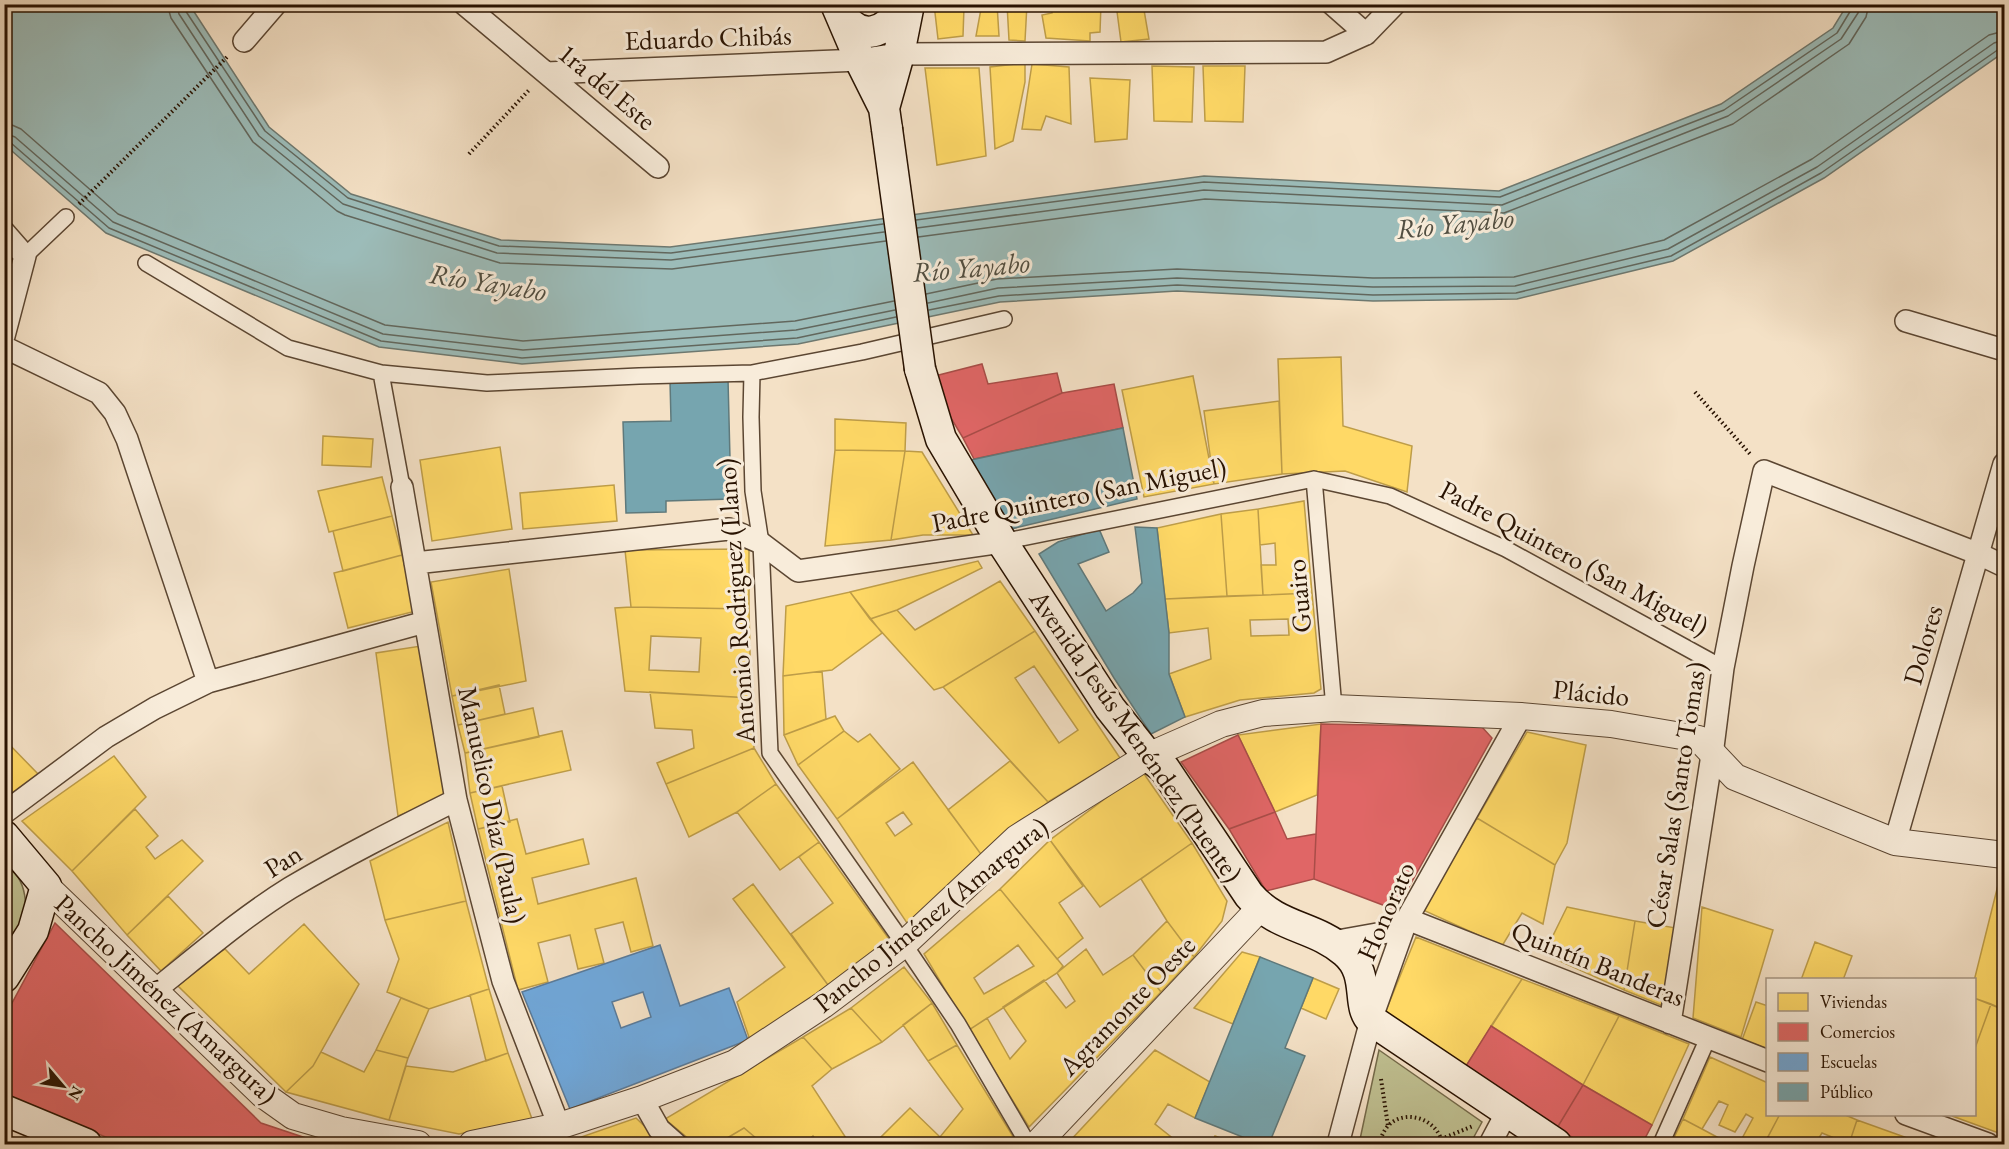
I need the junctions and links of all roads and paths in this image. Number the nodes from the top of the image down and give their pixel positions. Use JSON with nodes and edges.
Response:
{"nodes":[{"id":1,"x":276,"y":4,"type":"edge"},
{"id":2,"x":464,"y":4,"type":"edge"},
{"id":3,"x":836,"y":4,"type":"edge"},
{"id":4,"x":907,"y":4,"type":"edge"},
{"id":5,"x":1332,"y":4,"type":"edge"},
{"id":6,"x":1395,"y":4,"type":"edge"},
{"id":7,"x":1366,"y":34,"type":"junction"},
{"id":8,"x":244,"y":41,"type":"joint"},
{"id":9,"x":899,"y":54,"type":"junction"},
{"id":10,"x":860,"y":60,"type":"junction"},
{"id":11,"x":546,"y":73,"type":"junction"},
{"id":12,"x":885,"y":118,"type":"junction"},
{"id":13,"x":468,"y":154,"type":"dead end"},
{"id":14,"x":658,"y":167,"type":"dead end"},
{"id":15,"x":66,"y":217,"type":"joint"},
{"id":16,"x":4,"y":232,"type":"edge"},
{"id":17,"x":25,"y":256,"type":"junction"},
{"id":18,"x":146,"y":263,"type":"dead end"},
{"id":19,"x":1004,"y":320,"type":"dead end"},
{"id":20,"x":1906,"y":321,"type":"dead end"},
{"id":21,"x":4,"y":336,"type":"edge"},
{"id":22,"x":4,"y":347,"type":"edge"},
{"id":23,"x":2004,"y":350,"type":"edge"},
{"id":24,"x":381,"y":373,"type":"junction"},
{"id":25,"x":752,"y":373,"type":"junction"},
{"id":26,"x":1695,"y":392,"type":"dead end"},
{"id":27,"x":2004,"y":464,"type":"edge"},
{"id":28,"x":1764,"y":471,"type":"junction"},
{"id":29,"x":1314,"y":479,"type":"junction"},
{"id":30,"x":402,"y":488,"type":"joint"},
{"id":31,"x":1002,"y":542,"type":"junction"},
{"id":32,"x":761,"y":543,"type":"junction"},
{"id":33,"x":1979,"y":554,"type":"junction"},
{"id":34,"x":415,"y":563,"type":"junction"},
{"id":35,"x":2004,"y":566,"type":"edge"},
{"id":36,"x":425,"y":622,"type":"junction"},
{"id":37,"x":1723,"y":668,"type":"junction"},
{"id":38,"x":208,"y":682,"type":"junction"},
{"id":39,"x":1334,"y":708,"type":"junction"},
{"id":40,"x":1521,"y":716,"type":"junction"},
{"id":41,"x":1712,"y":754,"type":"junction"},
{"id":42,"x":1148,"y":756,"type":"junction"},
{"id":43,"x":456,"y":800,"type":"junction"},
{"id":44,"x":4,"y":813,"type":"edge"},
{"id":45,"x":4,"y":836,"type":"edge"},
{"id":46,"x":1895,"y":842,"type":"junction"},
{"id":47,"x":2004,"y":855,"type":"edge"},
{"id":48,"x":46,"y":886,"type":"junction"},
{"id":49,"x":1260,"y":908,"type":"junction"},
{"id":50,"x":1407,"y":919,"type":"junction"},
{"id":51,"x":1332,"y":942,"type":"junction"},
{"id":52,"x":904,"y":944,"type":"junction"},
{"id":53,"x":4,"y":976,"type":"edge"},
{"id":54,"x":154,"y":991,"type":"junction"},
{"id":55,"x":1371,"y":1020,"type":"junction"},
{"id":56,"x":1670,"y":1023,"type":"junction"},
{"id":57,"x":1708,"y":1038,"type":"junction"},
{"id":58,"x":1766,"y":1061,"type":"edge"},
{"id":59,"x":642,"y":1099,"type":"junction"},
{"id":60,"x":4,"y":1110,"type":"edge"},
{"id":61,"x":1507,"y":1112,"type":"junction"},
{"id":62,"x":1911,"y":1116,"type":"edge"},
{"id":63,"x":559,"y":1126,"type":"junction"},
{"id":64,"x":86,"y":1144,"type":"edge"},
{"id":65,"x":418,"y":1144,"type":"edge"},
{"id":66,"x":472,"y":1144,"type":"edge"},
{"id":67,"x":676,"y":1144,"type":"edge"},
{"id":68,"x":1028,"y":1144,"type":"edge"},
{"id":69,"x":1037,"y":1144,"type":"edge"},
{"id":70,"x":1338,"y":1144,"type":"edge"},
{"id":71,"x":1379,"y":1144,"type":"edge"},
{"id":72,"x":1442,"y":1144,"type":"edge"},
{"id":73,"x":1490,"y":1144,"type":"edge"},
{"id":74,"x":1556,"y":1144,"type":"edge"},
{"id":75,"x":1661,"y":1144,"type":"edge"},
{"id":76,"x":1988,"y":1144,"type":"edge"}],
"edges":[{"from":1,"to":8,"type":"street"},
{"from":2,"to":11,"type":"street","name":"1ra del Este"},
{"from":3,"to":4,"type":"main road"},
{"from":3,"to":10,"type":"main road"},
{"from":4,"to":9,"type":"main road"},
{"from":5,"to":7,"type":"street"},
{"from":6,"to":7,"type":"street","name":"Eduardo Chibás"},
{"from":7,"to":9,"type":"street","name":"Eduardo Chibás"},
{"from":8,"to":15,"type":"path"},
{"from":9,"to":10,"type":"street","name":"Eduardo Chibás"},
{"from":9,"to":12,"type":"main road"},
{"from":10,"to":11,"type":"street","name":"Eduardo Chibás"},
{"from":10,"to":12,"type":"main road"},
{"from":11,"to":13,"type":"path"},
{"from":11,"to":14,"type":"street","name":"1ra del Este"},
{"from":12,"to":31,"type":"main road","name":"Avenida Jesús Menéndez (Puente)","bridge":true},
{"from":15,"to":17,"type":"street"},
{"from":16,"to":17,"type":"street"},
{"from":17,"to":21,"type":"street"},
{"from":18,"to":24,"type":"street"},
{"from":19,"to":25,"type":"street"},
{"from":20,"to":23,"type":"street"},
{"from":22,"to":38,"type":"street"},
{"from":24,"to":25,"type":"street"},
{"from":24,"to":30,"type":"street"},
{"from":25,"to":32,"type":"street","name":"Antonio Rodriguez (Llano)"},
{"from":26,"to":28,"type":"path"},
{"from":27,"to":33,"type":"street","name":"Dolores"},
{"from":28,"to":33,"type":"street"},
{"from":28,"to":37,"type":"street","name":"César Salas (Santo Tomas)"},
{"from":29,"to":31,"type":"street","name":"Padre Quintero (San Miguel)"},
{"from":29,"to":37,"type":"street","name":"Padre Quintero (San Miguel)"},
{"from":29,"to":39,"type":"street","name":"Guairo"},
{"from":30,"to":34,"type":"street","name":"Manuelico Díaz (Paula)"},
{"from":31,"to":32,"type":"street","name":"Padre Quintero (San Miguel)"},
{"from":31,"to":42,"type":"main road","name":"Avenida Jesús Menéndez (Puente)"},
{"from":32,"to":34,"type":"street","name":"Padre Quintero (San Miguel)"},
{"from":32,"to":52,"type":"street","name":"Antonio Rodriguez (Llano)"},
{"from":33,"to":35,"type":"street"},
{"from":33,"to":46,"type":"street","name":"Dolores"},
{"from":34,"to":36,"type":"street","name":"Manuelico Díaz (Paula)"},
{"from":36,"to":38,"type":"street"},
{"from":36,"to":43,"type":"street","name":"Manuelico Díaz (Paula)"},
{"from":37,"to":41,"type":"street","name":"César Salas (Santo Tomas)"},
{"from":38,"to":44,"type":"street"},
{"from":39,"to":40,"type":"street","name":"Plácido"},
{"from":39,"to":42,"type":"street","name":"Plácido"},
{"from":40,"to":41,"type":"street","name":"Plácido"},
{"from":40,"to":50,"type":"street","name":"Honorato"},
{"from":41,"to":46,"type":"street","name":"Plácido"},
{"from":41,"to":56,"type":"street","name":"César Salas (Santo Tomas)"},
{"from":42,"to":49,"type":"main road","name":"Avenida Jesús Menéndez (Puente)"},
{"from":42,"to":52,"type":"street","name":"Pancho Jiménez (Amargura)"},
{"from":43,"to":54,"type":"street","name":"Pan"},
{"from":43,"to":63,"type":"street","name":"Manuelico Díaz (Paula)"},
{"from":45,"to":48,"type":"main road","name":"Pancho Jiménez (Amargura)"},
{"from":46,"to":47,"type":"street","name":"Plácido"},
{"from":48,"to":53,"type":"main road"},
{"from":48,"to":54,"type":"street","name":"Pancho Jiménez (Amargura)"},
{"from":49,"to":51,"type":"main road"},
{"from":49,"to":69,"type":"street","name":"Agramonte Oeste"},
{"from":50,"to":51,"type":"street"},
{"from":50,"to":55,"type":"street","name":"Honorato"},
{"from":50,"to":56,"type":"street","name":"Quintín Banderas"},
{"from":51,"to":55,"type":"main road"},
{"from":52,"to":59,"type":"street","name":"Pancho Jiménez (Amargura)"},
{"from":52,"to":68,"type":"street","name":"Antonio Rodriguez (Llano)"},
{"from":54,"to":65,"type":"street","name":"Pancho Jiménez (Amargura)"},
{"from":55,"to":61,"type":"main road"},
{"from":55,"to":70,"type":"street","name":"Honorato"},
{"from":56,"to":57,"type":"street","name":"Quintín Banderas"},
{"from":57,"to":58,"type":"street","name":"Quintín Banderas"},
{"from":57,"to":75,"type":"street"},
{"from":59,"to":63,"type":"street","name":"Pancho Jiménez (Amargura)"},
{"from":59,"to":67,"type":"street"},
{"from":60,"to":64,"type":"main road"},
{"from":61,"to":73,"type":"street"},
{"from":61,"to":74,"type":"main road"},
{"from":62,"to":76,"type":"street"},
{"from":63,"to":66,"type":"street","name":"Pancho Jiménez (Amargura)"},
{"from":71,"to":72,"type":"path"}]}
